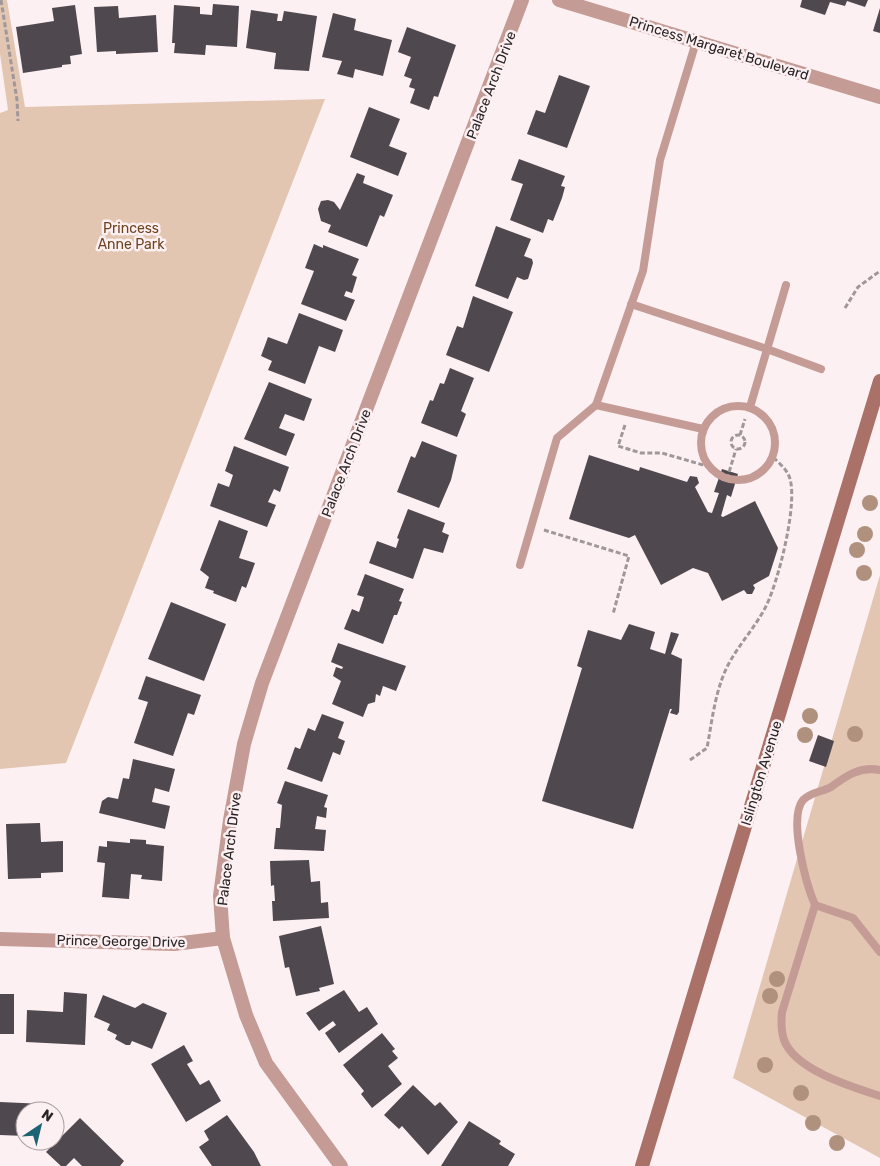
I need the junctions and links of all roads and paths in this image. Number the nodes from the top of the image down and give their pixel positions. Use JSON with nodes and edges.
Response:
{"nodes":[{"id":1,"x":1,"y":0,"type":"edge"},
{"id":2,"x":522,"y":0,"type":"edge"},
{"id":3,"x":559,"y":0,"type":"edge"},
{"id":4,"x":696,"y":42,"type":"junction"},
{"id":5,"x":880,"y":96,"type":"edge"},
{"id":6,"x":18,"y":121,"type":"dead end"},
{"id":7,"x":880,"y":271,"type":"edge"},
{"id":8,"x":786,"y":285,"type":"dead end"},
{"id":9,"x":631,"y":304,"type":"junction"},
{"id":10,"x":845,"y":308,"type":"dead end"},
{"id":11,"x":767,"y":349,"type":"junction"},
{"id":12,"x":821,"y":370,"type":"dead end"},
{"id":13,"x":880,"y":381,"type":"edge"},
{"id":14,"x":596,"y":405,"type":"junction"},
{"id":15,"x":750,"y":407,"type":"junction"},
{"id":16,"x":630,"y":412,"type":"junction"},
{"id":17,"x":703,"y":429,"type":"junction"},
{"id":18,"x":736,"y":449,"type":"junction"},
{"id":19,"x":773,"y":457,"type":"junction"},
{"id":20,"x":710,"y":467,"type":"junction"},
{"id":21,"x":727,"y":479,"type":"junction"},
{"id":22,"x":532,"y":526,"type":"junction"},
{"id":23,"x":520,"y":565,"type":"dead end"},
{"id":24,"x":613,"y":614,"type":"dead end"},
{"id":25,"x":690,"y":760,"type":"dead end"},
{"id":26,"x":879,"y":768,"type":"edge"},
{"id":27,"x":814,"y":905,"type":"junction"},
{"id":28,"x":223,"y":938,"type":"junction"},
{"id":29,"x":0,"y":940,"type":"edge"},
{"id":30,"x":880,"y":952,"type":"edge"},
{"id":31,"x":880,"y":1096,"type":"edge"},
{"id":32,"x":339,"y":1165,"type":"edge"},
{"id":33,"x":642,"y":1166,"type":"edge"}],
"edges":[{"from":1,"to":6,"type":"path"},
{"from":2,"to":28,"type":"street","name":"Palace Arch Drive"},
{"from":3,"to":4,"type":"street","name":"Princess Margaret Boulevard"},
{"from":4,"to":5,"type":"street","name":"Princess Margaret Boulevard"},
{"from":4,"to":9,"type":"lane"},
{"from":7,"to":10,"type":"path"},
{"from":8,"to":11,"type":"lane"},
{"from":9,"to":11,"type":"lane"},
{"from":9,"to":14,"type":"lane"},
{"from":11,"to":12,"type":"lane"},
{"from":11,"to":15,"type":"lane"},
{"from":13,"to":33,"type":"main road","name":"Islington Avenue"},
{"from":14,"to":16,"type":"lane"},
{"from":14,"to":22,"type":"lane"},
{"from":15,"to":17,"type":"lane"},
{"from":15,"to":19,"type":"lane"},
{"from":16,"to":17,"type":"lane"},
{"from":16,"to":20,"type":"path"},
{"from":17,"to":20,"type":"lane"},
{"from":18,"to":18,"type":"path"},
{"from":18,"to":21,"type":"path"},
{"from":19,"to":21,"type":"lane"},
{"from":19,"to":25,"type":"path"},
{"from":20,"to":21,"type":"lane"},
{"from":22,"to":23,"type":"lane"},
{"from":22,"to":24,"type":"path"},
{"from":26,"to":27,"type":"lane"},
{"from":27,"to":30,"type":"lane"},
{"from":27,"to":31,"type":"lane"},
{"from":28,"to":29,"type":"street","name":"Prince George Drive"},
{"from":28,"to":32,"type":"street"}]}
